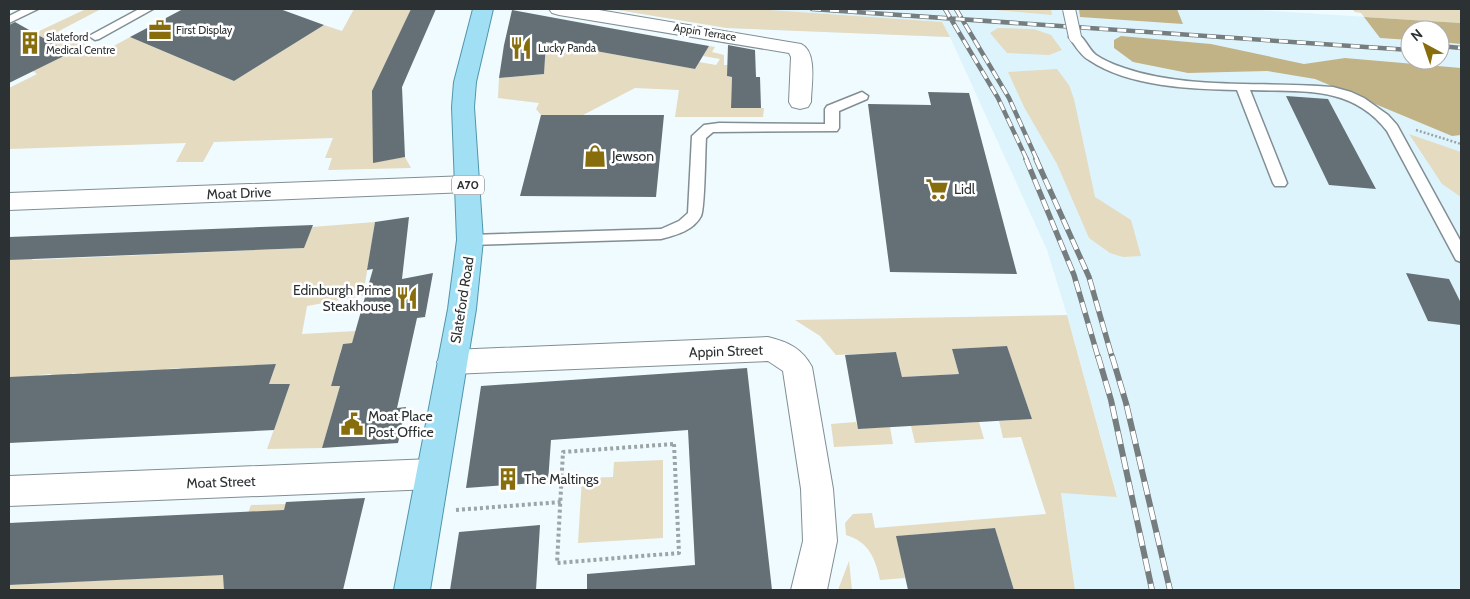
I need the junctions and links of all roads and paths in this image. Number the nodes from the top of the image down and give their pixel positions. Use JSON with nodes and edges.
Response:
{"nodes":[{"id":1,"x":32,"y":9,"type":"edge"},
{"id":2,"x":147,"y":9,"type":"edge"},
{"id":3,"x":484,"y":9,"type":"edge"},
{"id":4,"x":559,"y":9,"type":"edge"},
{"id":5,"x":1069,"y":9,"type":"edge"},
{"id":6,"x":9,"y":20,"type":"edge"},
{"id":7,"x":95,"y":36,"type":"dead end"},
{"id":8,"x":1242,"y":86,"type":"junction"},
{"id":9,"x":862,"y":96,"type":"dead end"},
{"id":10,"x":800,"y":102,"type":"dead end"},
{"id":11,"x":1384,"y":119,"type":"junction"},
{"id":12,"x":1461,"y":144,"type":"edge"},
{"id":13,"x":1280,"y":183,"type":"dead end"},
{"id":14,"x":468,"y":184,"type":"junction"},
{"id":15,"x":9,"y":202,"type":"edge"},
{"id":16,"x":470,"y":240,"type":"junction"},
{"id":17,"x":1461,"y":256,"type":"edge"},
{"id":18,"x":452,"y":362,"type":"junction"},
{"id":19,"x":432,"y":474,"type":"junction"},
{"id":20,"x":9,"y":491,"type":"edge"},
{"id":21,"x":560,"y":502,"type":"junction"},
{"id":22,"x":426,"y":512,"type":"junction"},
{"id":23,"x":412,"y":590,"type":"edge"},
{"id":24,"x":809,"y":590,"type":"edge"}],
"edges":[{"from":1,"to":6,"type":"lane"},
{"from":2,"to":7,"type":"lane"},
{"from":3,"to":14,"type":"main road","name":"Slateford Road","number":"A70"},
{"from":4,"to":10,"type":"street","name":"Appin Terrace"},
{"from":5,"to":8,"type":"lane","bridge":true},
{"from":8,"to":11,"type":"lane"},
{"from":8,"to":13,"type":"lane"},
{"from":9,"to":16,"type":"lane"},
{"from":11,"to":12,"type":"path"},
{"from":11,"to":17,"type":"lane"},
{"from":14,"to":15,"type":"street","name":"Moat Drive"},
{"from":14,"to":16,"type":"main road","name":"Slateford Road","number":"A70"},
{"from":16,"to":18,"type":"main road","name":"Slateford Road","number":"A70"},
{"from":18,"to":19,"type":"main road","name":"Slateford Road","number":"A70"},
{"from":18,"to":24,"type":"street","name":"Appin Street"},
{"from":19,"to":20,"type":"street","name":"Moat Street"},
{"from":19,"to":22,"type":"main road","name":"Slateford Road","number":"A70"},
{"from":21,"to":21,"type":"path"},
{"from":21,"to":22,"type":"path"},
{"from":22,"to":23,"type":"main road","name":"Slateford Road","number":"A70"}]}
